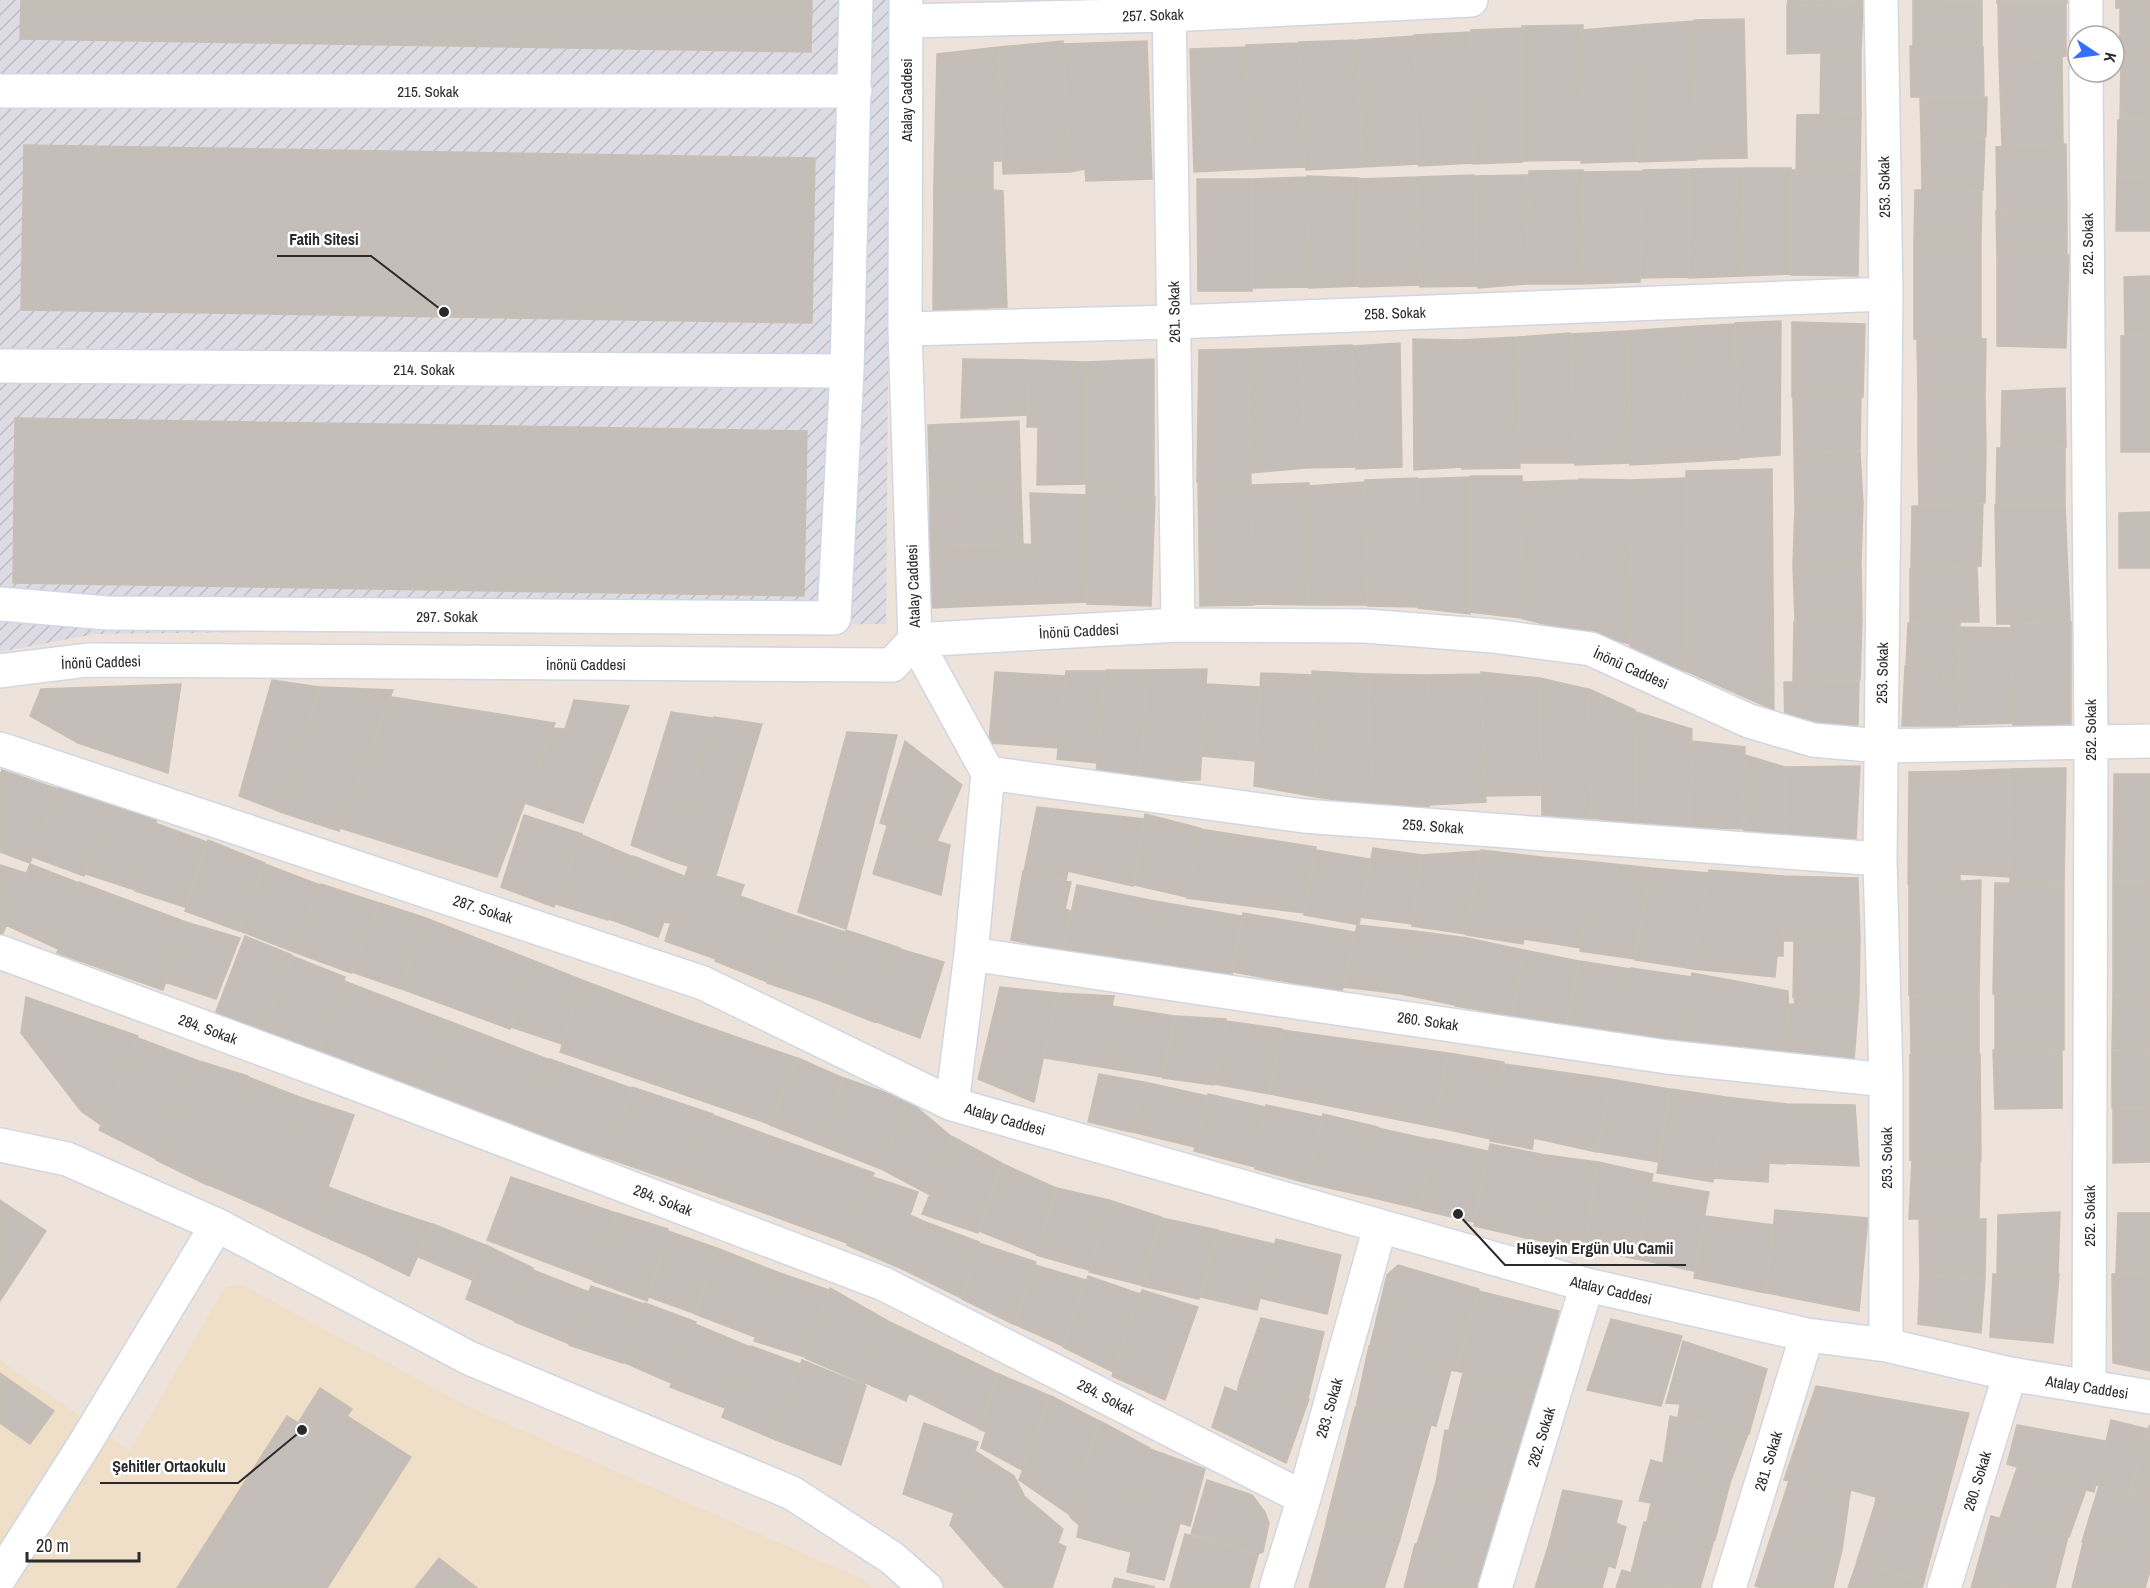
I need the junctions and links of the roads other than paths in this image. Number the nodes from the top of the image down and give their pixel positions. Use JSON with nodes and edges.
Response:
{"nodes":[{"id":1,"x":856,"y":0,"type":"edge"},
{"id":2,"x":1471,"y":0,"type":"edge"},
{"id":3,"x":1881,"y":0,"type":"edge"},
{"id":4,"x":2086,"y":0,"type":"edge"},
{"id":5,"x":1169,"y":8,"type":"edge"},
{"id":6,"x":906,"y":11,"type":"edge"},
{"id":7,"x":2086,"y":24,"type":"edge"},
{"id":8,"x":2086,"y":84,"type":"edge"},
{"id":9,"x":0,"y":91,"type":"edge"},
{"id":10,"x":855,"y":91,"type":"junction"},
{"id":11,"x":1886,"y":294,"type":"junction"},
{"id":12,"x":1174,"y":322,"type":"junction"},
{"id":13,"x":905,"y":329,"type":"junction"},
{"id":14,"x":0,"y":366,"type":"edge"},
{"id":15,"x":848,"y":371,"type":"junction"},
{"id":16,"x":0,"y":604,"type":"edge"},
{"id":17,"x":1178,"y":625,"type":"junction"},
{"id":18,"x":915,"y":640,"type":"junction"},
{"id":19,"x":0,"y":671,"type":"edge"},
{"id":20,"x":2091,"y":741,"type":"junction"},
{"id":21,"x":2150,"y":741,"type":"edge"},
{"id":22,"x":1881,"y":746,"type":"junction"},
{"id":23,"x":0,"y":748,"type":"edge"},
{"id":24,"x":988,"y":773,"type":"junction"},
{"id":25,"x":1880,"y":859,"type":"junction"},
{"id":26,"x":0,"y":952,"type":"edge"},
{"id":27,"x":971,"y":954,"type":"junction"},
{"id":28,"x":1886,"y":1080,"type":"junction"},
{"id":29,"x":952,"y":1104,"type":"junction"},
{"id":30,"x":0,"y":1145,"type":"edge"},
{"id":31,"x":217,"y":1225,"type":"junction"},
{"id":32,"x":1380,"y":1227,"type":"junction"},
{"id":33,"x":1587,"y":1285,"type":"junction"},
{"id":34,"x":1807,"y":1335,"type":"junction"},
{"id":35,"x":1886,"y":1345,"type":"junction"},
{"id":36,"x":2010,"y":1374,"type":"junction"},
{"id":37,"x":2088,"y":1387,"type":"junction"},
{"id":38,"x":2150,"y":1397,"type":"edge"},
{"id":39,"x":1304,"y":1498,"type":"junction"},
{"id":40,"x":0,"y":1578,"type":"edge"},
{"id":41,"x":926,"y":1588,"type":"edge"},
{"id":42,"x":1276,"y":1588,"type":"edge"},
{"id":43,"x":1495,"y":1588,"type":"edge"},
{"id":44,"x":1730,"y":1588,"type":"edge"},
{"id":45,"x":1944,"y":1588,"type":"edge"}],
"edges":[{"from":1,"to":10,"type":"street"},
{"from":2,"to":5,"type":"street","name":"257. Sokak"},
{"from":3,"to":11,"type":"street","name":"253. Sokak"},
{"from":4,"to":7,"type":"street"},
{"from":5,"to":6,"type":"street","name":"257. Sokak"},
{"from":5,"to":12,"type":"street","name":"261. Sokak"},
{"from":6,"to":13,"type":"street","name":"Atalay Caddesi"},
{"from":8,"to":20,"type":"street","name":"252. Sokak"},
{"from":9,"to":10,"type":"street","name":"215. Sokak"},
{"from":10,"to":15,"type":"street"},
{"from":11,"to":12,"type":"street","name":"258. Sokak"},
{"from":11,"to":22,"type":"street","name":"253. Sokak"},
{"from":12,"to":13,"type":"street","name":"258. Sokak"},
{"from":12,"to":17,"type":"street","name":"261. Sokak"},
{"from":13,"to":18,"type":"street","name":"Atalay Caddesi"},
{"from":14,"to":15,"type":"street","name":"214. Sokak"},
{"from":15,"to":16,"type":"street","name":"297. Sokak"},
{"from":17,"to":18,"type":"street","name":"İnönü Caddesi"},
{"from":17,"to":22,"type":"street","name":"İnönü Caddesi"},
{"from":18,"to":19,"type":"street","name":"İnönü Caddesi"},
{"from":18,"to":24,"type":"street","name":"Atalay Caddesi"},
{"from":20,"to":21,"type":"street","name":"İnönü Caddesi"},
{"from":20,"to":22,"type":"street","name":"İnönü Caddesi"},
{"from":20,"to":37,"type":"street","name":"252. Sokak"},
{"from":22,"to":25,"type":"street","name":"253. Sokak"},
{"from":23,"to":29,"type":"street","name":"287. Sokak"},
{"from":24,"to":25,"type":"street","name":"259. Sokak"},
{"from":24,"to":27,"type":"street","name":"Atalay Caddesi"},
{"from":25,"to":28,"type":"street","name":"253. Sokak"},
{"from":26,"to":39,"type":"street","name":"284. Sokak"},
{"from":27,"to":28,"type":"street","name":"260. Sokak"},
{"from":27,"to":29,"type":"street","name":"Atalay Caddesi"},
{"from":28,"to":35,"type":"street","name":"253. Sokak"},
{"from":29,"to":32,"type":"street","name":"Atalay Caddesi"},
{"from":30,"to":31,"type":"street"},
{"from":31,"to":40,"type":"street"},
{"from":31,"to":41,"type":"street"},
{"from":32,"to":33,"type":"street","name":"Atalay Caddesi"},
{"from":32,"to":39,"type":"street","name":"283. Sokak"},
{"from":33,"to":34,"type":"street","name":"Atalay Caddesi"},
{"from":33,"to":43,"type":"street","name":"282. Sokak"},
{"from":34,"to":35,"type":"street","name":"Atalay Caddesi"},
{"from":34,"to":44,"type":"street","name":"281. Sokak"},
{"from":35,"to":36,"type":"street","name":"Atalay Caddesi"},
{"from":36,"to":37,"type":"street","name":"Atalay Caddesi"},
{"from":36,"to":45,"type":"street","name":"280. Sokak"},
{"from":37,"to":38,"type":"street","name":"Atalay Caddesi"},
{"from":39,"to":42,"type":"street","name":"283. Sokak"}]}
